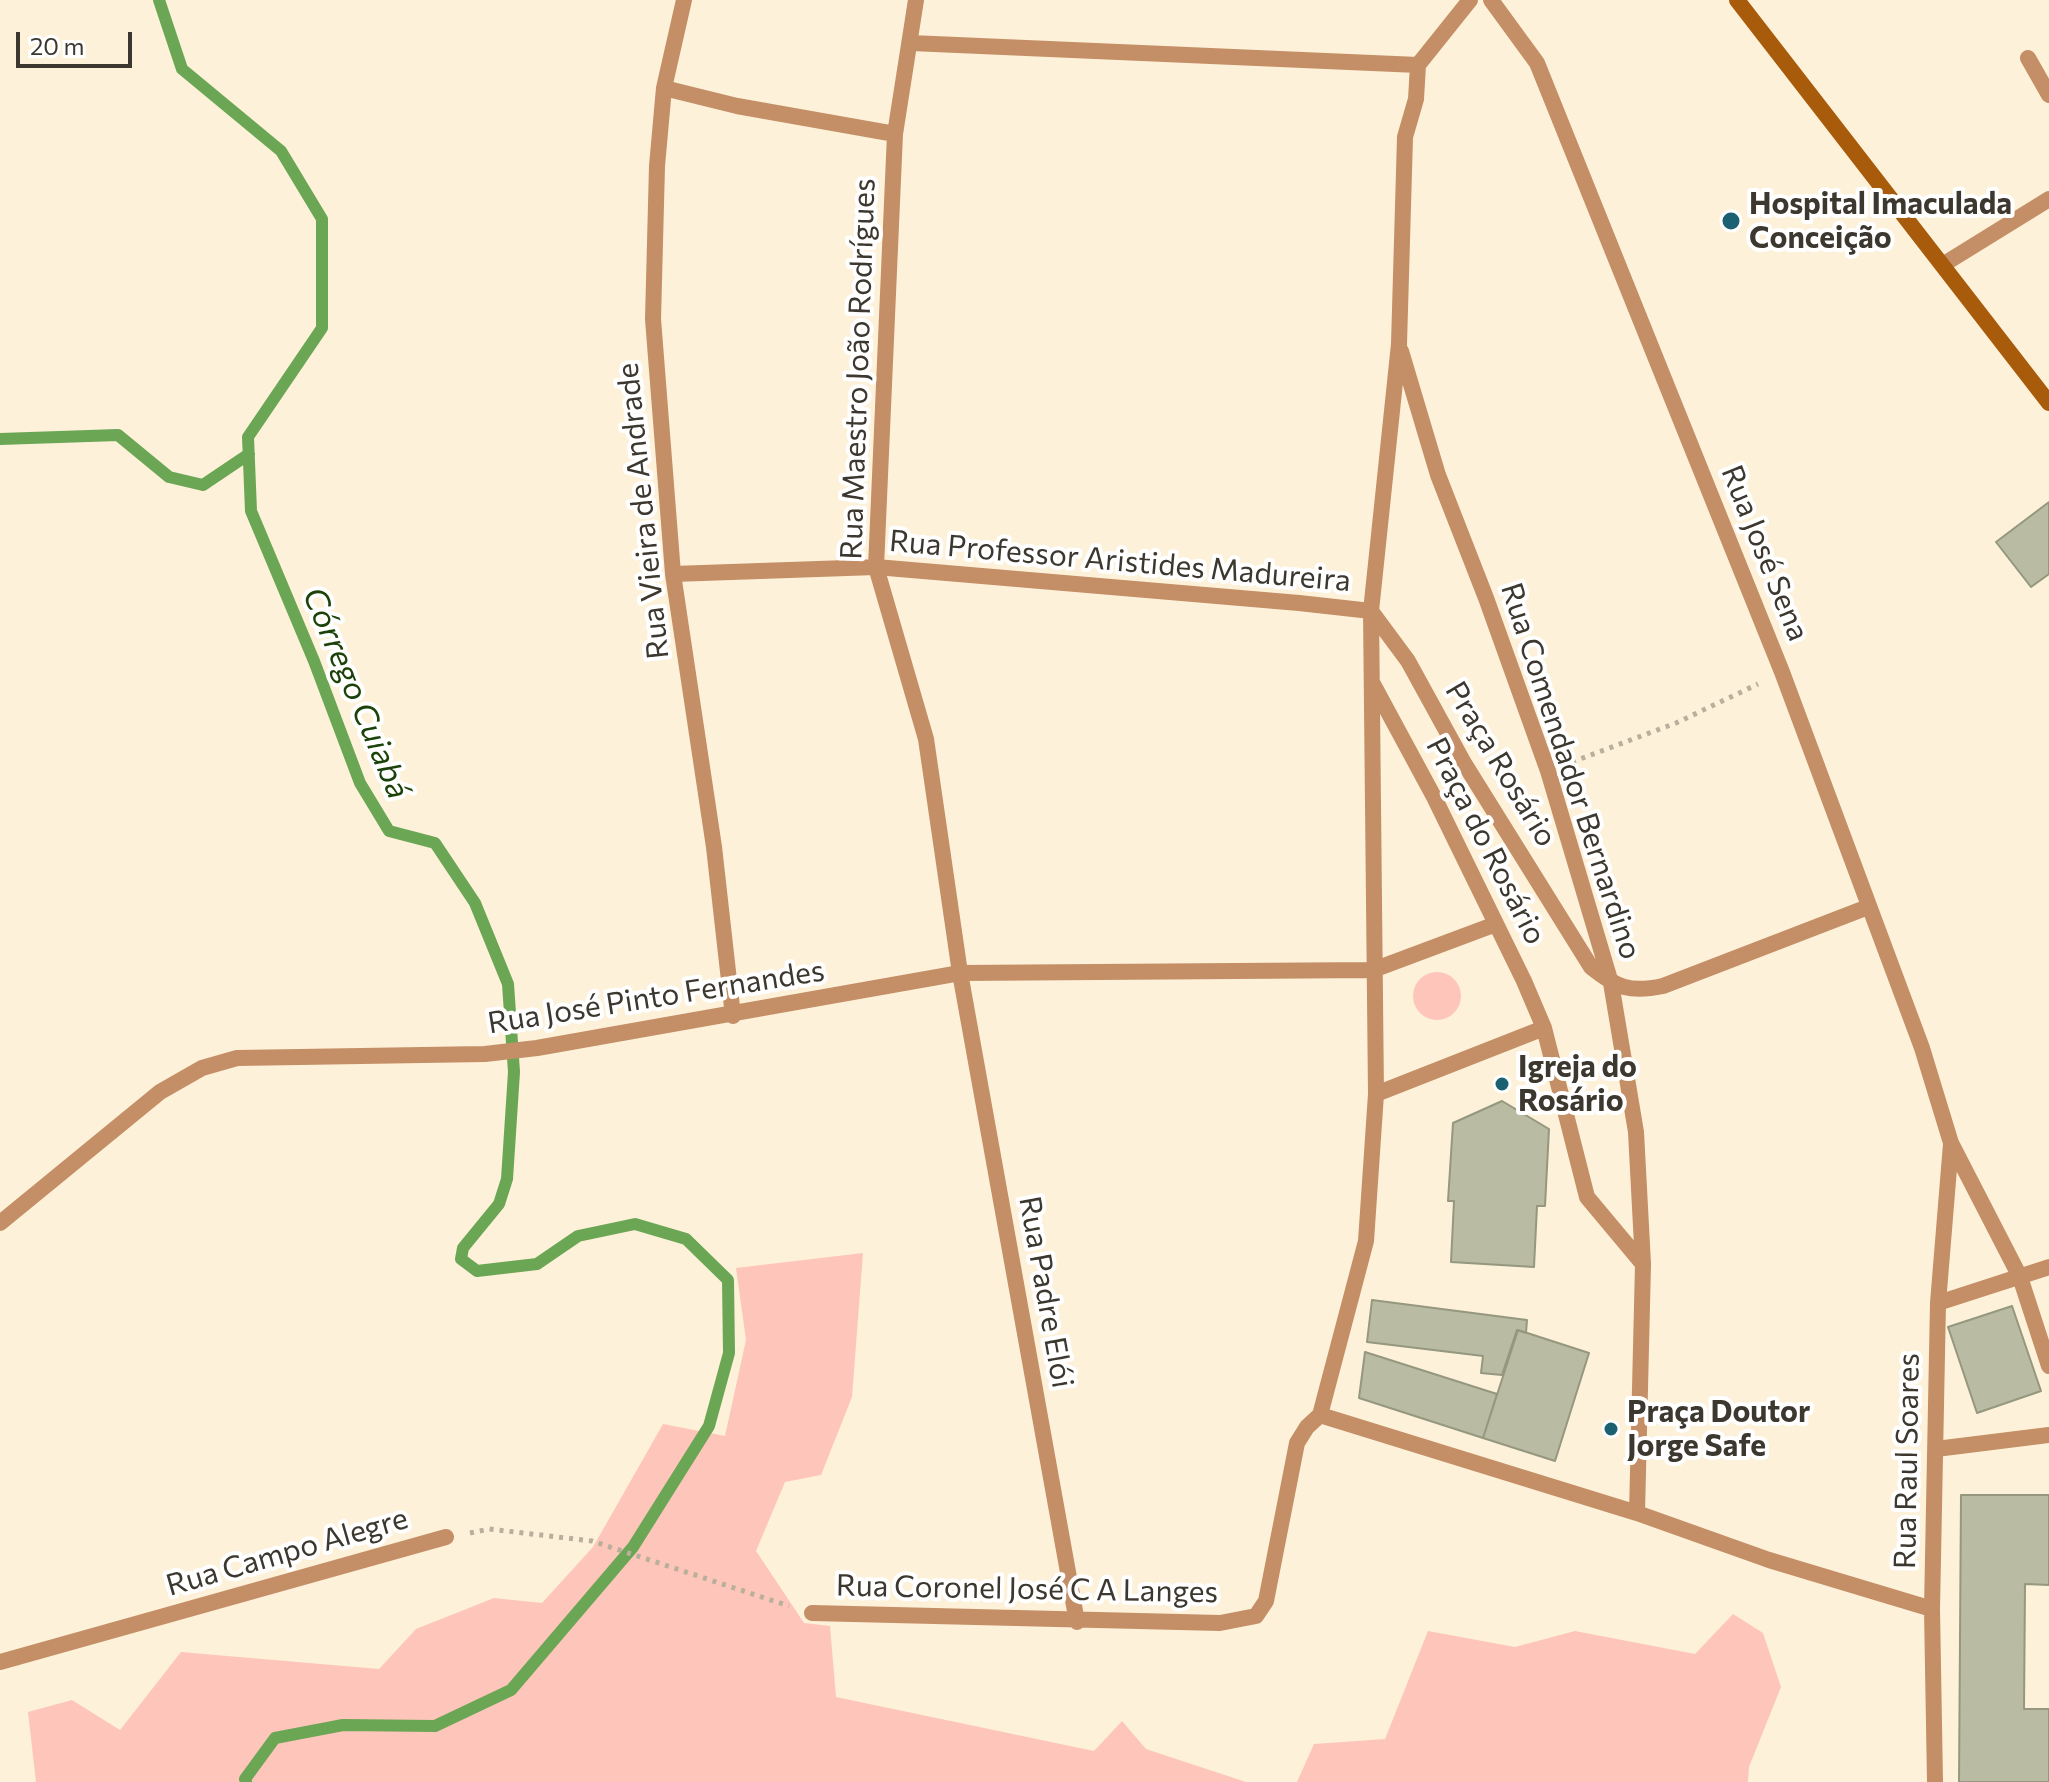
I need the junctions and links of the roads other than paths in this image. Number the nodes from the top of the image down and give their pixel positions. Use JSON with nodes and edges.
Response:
{"nodes":[{"id":1,"x":684,"y":0,"type":"edge"},
{"id":2,"x":916,"y":0,"type":"edge"},
{"id":3,"x":1470,"y":0,"type":"edge"},
{"id":4,"x":1491,"y":0,"type":"edge"},
{"id":5,"x":1737,"y":0,"type":"edge"},
{"id":6,"x":911,"y":43,"type":"junction"},
{"id":7,"x":2028,"y":58,"type":"dead end"},
{"id":8,"x":1418,"y":65,"type":"junction"},
{"id":9,"x":664,"y":88,"type":"junction"},
{"id":10,"x":2049,"y":95,"type":"edge"},
{"id":11,"x":895,"y":134,"type":"junction"},
{"id":12,"x":2049,"y":199,"type":"edge"},
{"id":13,"x":1944,"y":264,"type":"junction"},
{"id":14,"x":1399,"y":344,"type":"junction"},
{"id":15,"x":2049,"y":403,"type":"edge"},
{"id":16,"x":876,"y":567,"type":"junction"},
{"id":17,"x":673,"y":574,"type":"junction"},
{"id":18,"x":1371,"y":611,"type":"junction"},
{"id":19,"x":1372,"y":682,"type":"junction"},
{"id":20,"x":1868,"y":907,"type":"junction"},
{"id":21,"x":1496,"y":924,"type":"junction"},
{"id":22,"x":1373,"y":970,"type":"junction"},
{"id":23,"x":960,"y":973,"type":"junction"},
{"id":24,"x":1611,"y":983,"type":"junction"},
{"id":25,"x":733,"y":1016,"type":"junction"},
{"id":26,"x":1544,"y":1028,"type":"junction"},
{"id":27,"x":1376,"y":1094,"type":"junction"},
{"id":28,"x":1951,"y":1143,"type":"junction"},
{"id":29,"x":0,"y":1223,"type":"edge"},
{"id":30,"x":1643,"y":1264,"type":"junction"},
{"id":31,"x":2049,"y":1267,"type":"edge"},
{"id":32,"x":2020,"y":1277,"type":"junction"},
{"id":33,"x":1938,"y":1303,"type":"junction"},
{"id":34,"x":2049,"y":1366,"type":"edge"},
{"id":35,"x":1320,"y":1415,"type":"junction"},
{"id":36,"x":2049,"y":1435,"type":"edge"},
{"id":37,"x":1936,"y":1449,"type":"junction"},
{"id":38,"x":1637,"y":1513,"type":"junction"},
{"id":39,"x":446,"y":1537,"type":"road end"},
{"id":40,"x":1932,"y":1609,"type":"junction"},
{"id":41,"x":812,"y":1613,"type":"road end"},
{"id":42,"x":1077,"y":1622,"type":"junction"},
{"id":43,"x":0,"y":1662,"type":"edge"},
{"id":44,"x":1935,"y":1782,"type":"edge"}],
"edges":[{"from":1,"to":9,"type":"street","name":"Rua Vieira de Andrade"},
{"from":2,"to":6,"type":"street","name":"Rua Maestro João Rodrígues"},
{"from":3,"to":8,"type":"street"},
{"from":4,"to":20,"type":"street","name":"Rua José Sena"},
{"from":5,"to":13,"type":"main road"},
{"from":6,"to":8,"type":"street"},
{"from":6,"to":11,"type":"street","name":"Rua Maestro João Rodrígues"},
{"from":7,"to":10,"type":"street"},
{"from":8,"to":14,"type":"street","name":"Rua Comendador Bernardino"},
{"from":9,"to":11,"type":"street"},
{"from":9,"to":17,"type":"street","name":"Rua Vieira de Andrade"},
{"from":11,"to":16,"type":"street","name":"Rua Maestro João Rodrígues"},
{"from":12,"to":13,"type":"street"},
{"from":13,"to":15,"type":"main road"},
{"from":14,"to":18,"type":"street","name":"Rua Comendador Bernardino"},
{"from":14,"to":24,"type":"street","name":"Rua Comendador Bernardino"},
{"from":16,"to":17,"type":"street","name":"Rua Professor Aristides Madureira"},
{"from":16,"to":18,"type":"street","name":"Rua Professor Aristides Madureira"},
{"from":16,"to":23,"type":"street","name":"Rua Maestro João Rodrígues"},
{"from":17,"to":25,"type":"street","name":"Rua Vieira de Andrade"},
{"from":18,"to":19,"type":"street","name":"Rua Comendador Bernardino"},
{"from":18,"to":24,"type":"street","name":"Praça Rosário"},
{"from":19,"to":21,"type":"street","name":"Praça do Rosário"},
{"from":19,"to":22,"type":"street","name":"Rua Comendador Bernardino"},
{"from":20,"to":24,"type":"street"},
{"from":20,"to":28,"type":"street","name":"Rua José Sena"},
{"from":21,"to":22,"type":"street"},
{"from":21,"to":26,"type":"street","name":"Praça do Rosário"},
{"from":22,"to":23,"type":"street","name":"Rua José Pinto Fernandes"},
{"from":22,"to":27,"type":"street","name":"Rua Comendador Bernardino"},
{"from":23,"to":25,"type":"street","name":"Rua José Pinto Fernandes"},
{"from":23,"to":42,"type":"street","name":"Rua Padre Elói"},
{"from":24,"to":30,"type":"street","name":"Rua Comendador Bernardino"},
{"from":25,"to":29,"type":"street","name":"Rua José Pinto Fernandes"},
{"from":26,"to":27,"type":"street"},
{"from":26,"to":30,"type":"street","name":"Praça do Rosário"},
{"from":27,"to":35,"type":"street","name":"Rua Comendador Bernardino"},
{"from":28,"to":32,"type":"street"},
{"from":28,"to":33,"type":"street","name":"Rua Raul Soares"},
{"from":30,"to":38,"type":"street","name":"Rua Comendador Bernardino"},
{"from":31,"to":32,"type":"street"},
{"from":32,"to":33,"type":"street"},
{"from":32,"to":34,"type":"street"},
{"from":33,"to":37,"type":"street","name":"Rua Raul Soares"},
{"from":35,"to":38,"type":"street"},
{"from":35,"to":42,"type":"street","name":"Rua Coronel José C A Langes"},
{"from":36,"to":37,"type":"street"},
{"from":37,"to":40,"type":"street","name":"Rua Raul Soares"},
{"from":38,"to":40,"type":"street"},
{"from":39,"to":43,"type":"street","name":"Rua Campo Alegre"},
{"from":40,"to":44,"type":"street","name":"Rua Raul Soares"},
{"from":41,"to":42,"type":"street","name":"Rua Coronel José C A Langes"}]}
